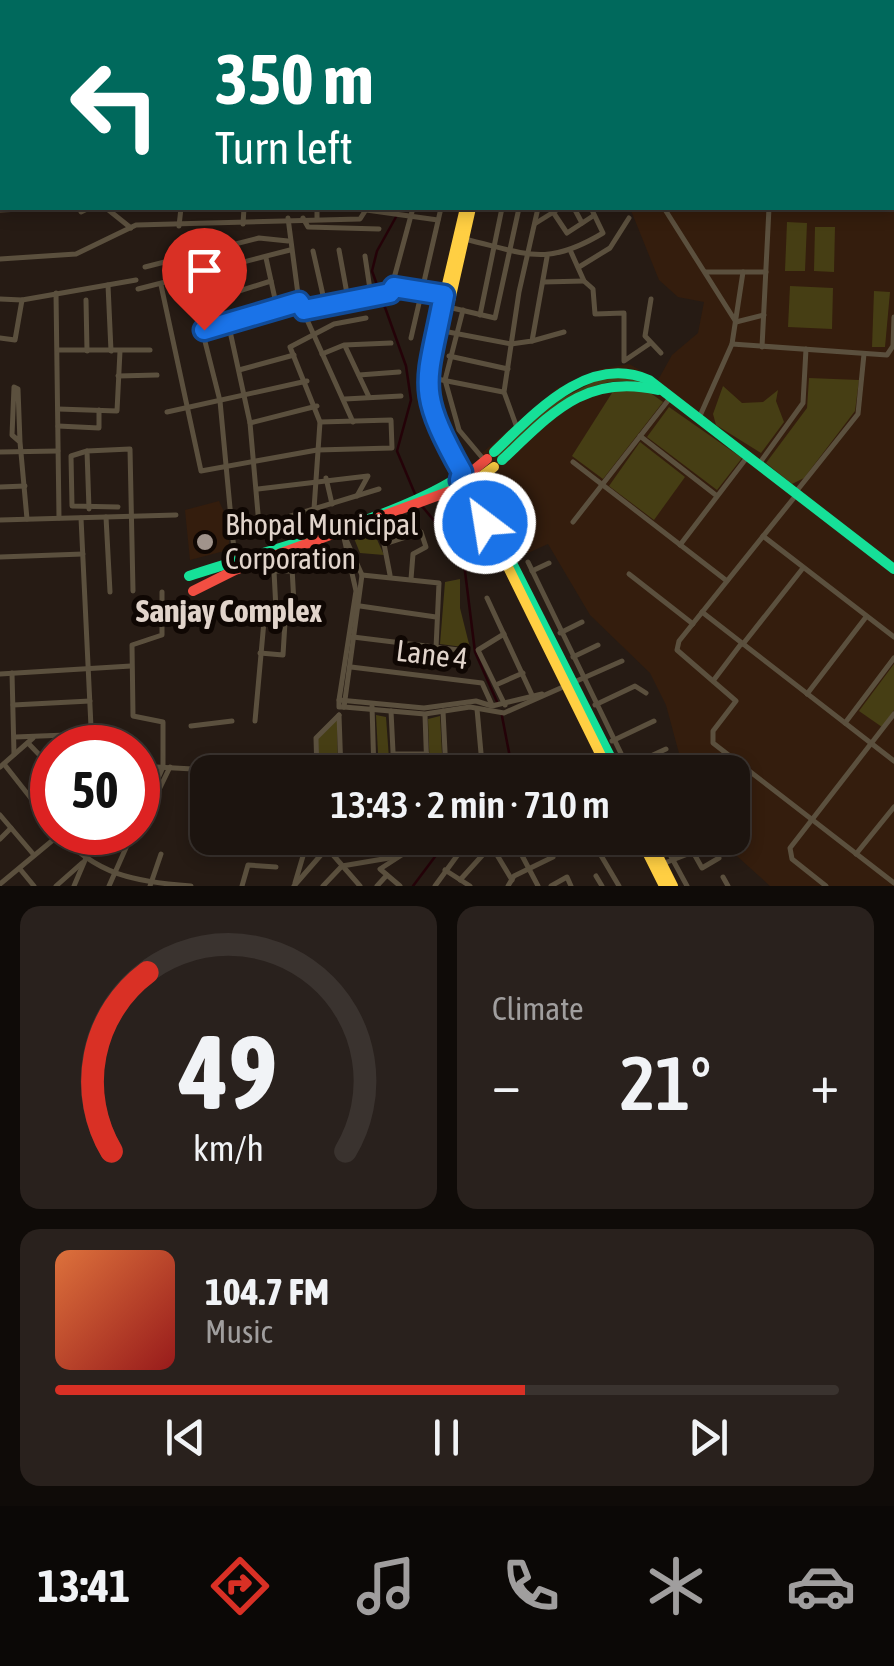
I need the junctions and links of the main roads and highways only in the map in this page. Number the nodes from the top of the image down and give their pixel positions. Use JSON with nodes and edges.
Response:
{"nodes":[{"id":1,"x":468,"y":210,"type":"edge"},
{"id":2,"x":468,"y":210,"type":"edge"},
{"id":3,"x":447,"y":301,"type":"junction"},
{"id":4,"x":467,"y":479,"type":"junction"},
{"id":5,"x":343,"y":531,"type":"junction"},
{"id":6,"x":236,"y":566,"type":"junction"},
{"id":7,"x":894,"y":569,"type":"edge"},
{"id":8,"x":189,"y":576,"type":"dead end"},
{"id":9,"x":193,"y":590,"type":"dead end"},
{"id":10,"x":574,"y":681,"type":"junction"},
{"id":11,"x":602,"y":755,"type":"edge"},
{"id":12,"x":616,"y":755,"type":"edge"},
{"id":13,"x":648,"y":855,"type":"edge"},
{"id":14,"x":662,"y":855,"type":"edge"},
{"id":15,"x":664,"y":886,"type":"edge"},
{"id":16,"x":673,"y":886,"type":"edge"}],
"edges":[{"from":1,"to":3,"type":"main road"},
{"from":2,"to":3,"type":"main road"},
{"from":3,"to":4,"type":"main road"},
{"from":3,"to":4,"type":"main road"},
{"from":4,"to":5,"type":"main road"},
{"from":4,"to":7,"type":"main road"},
{"from":4,"to":10,"type":"main road"},
{"from":5,"to":6,"type":"main road"},
{"from":5,"to":6,"type":"main road"},
{"from":6,"to":8,"type":"main road"},
{"from":6,"to":9,"type":"main road"},
{"from":10,"to":11,"type":"main road"},
{"from":10,"to":12,"type":"main road"},
{"from":13,"to":15,"type":"main road"},
{"from":14,"to":16,"type":"main road"}]}
